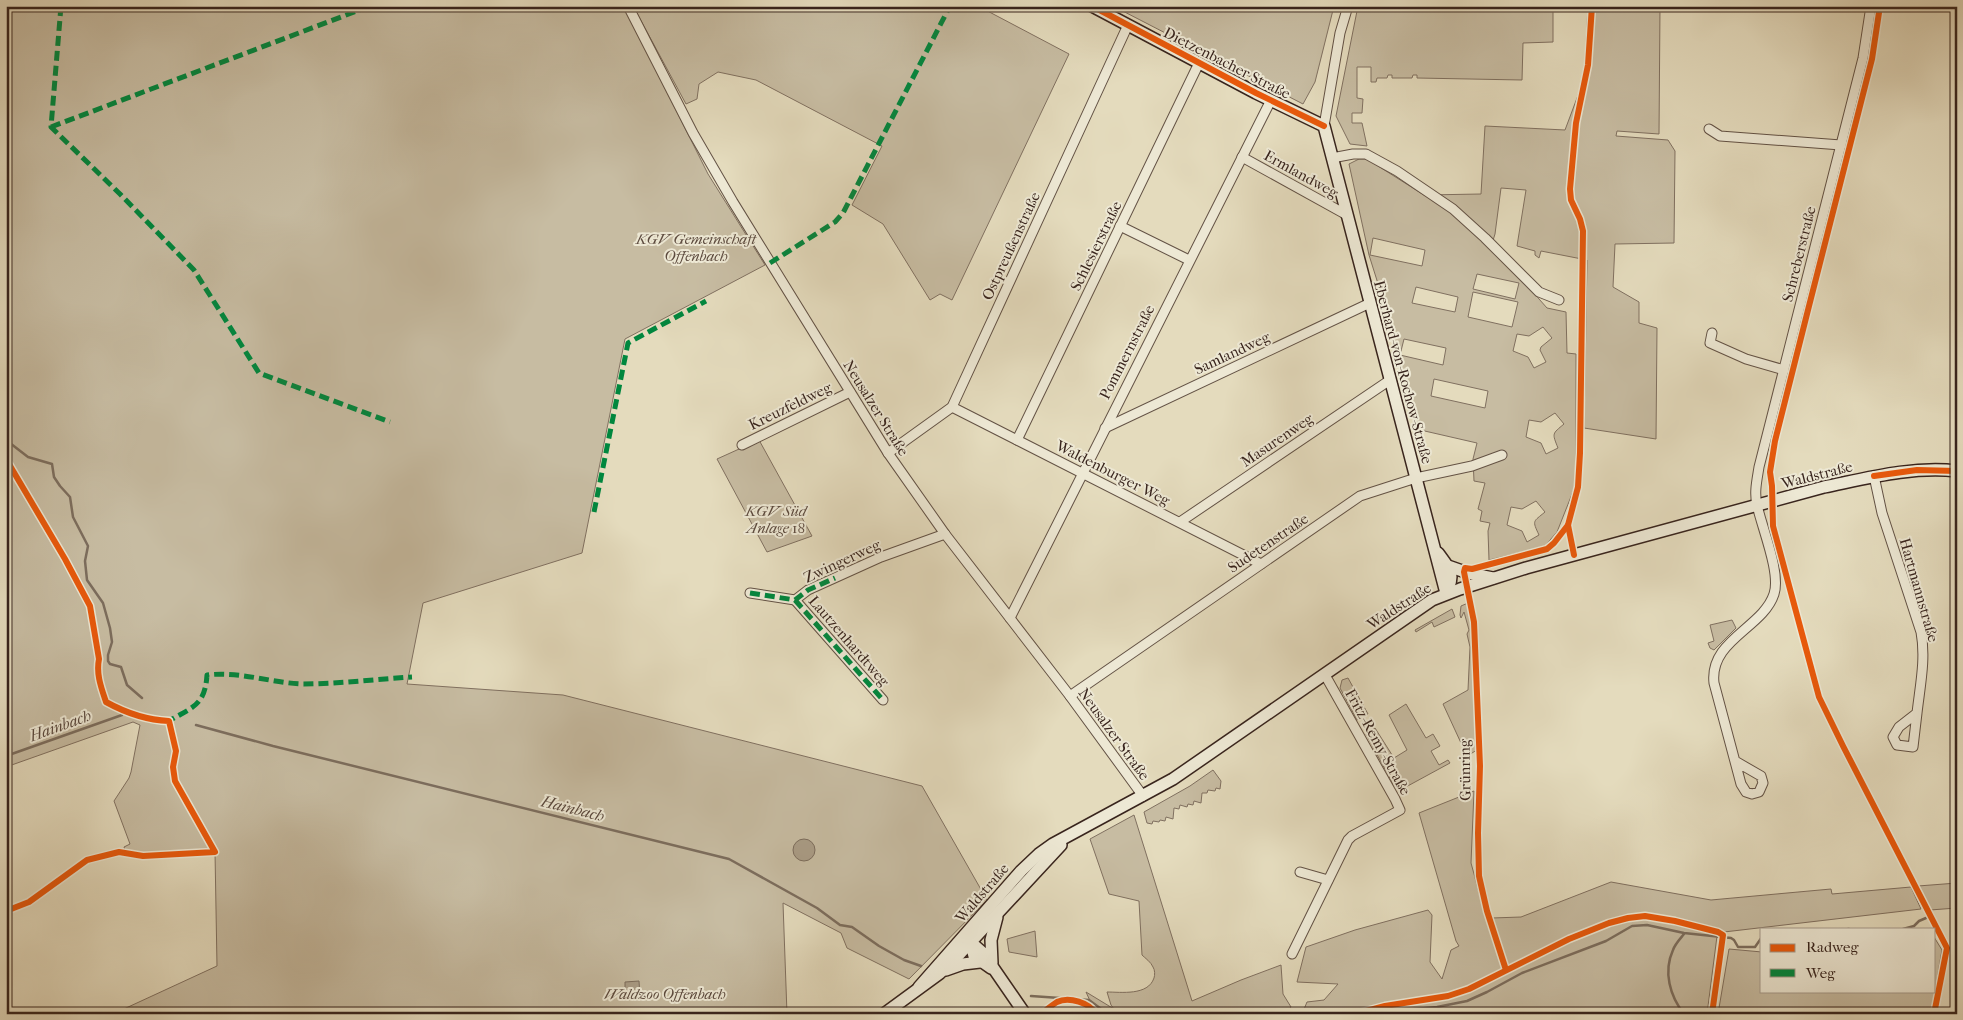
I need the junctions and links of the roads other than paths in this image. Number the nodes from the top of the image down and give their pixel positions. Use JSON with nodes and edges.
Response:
{"nodes":[{"id":1,"x":628,"y":6,"type":"edge"},
{"id":2,"x":1092,"y":6,"type":"edge"},
{"id":3,"x":1348,"y":6,"type":"edge"},
{"id":4,"x":1871,"y":6,"type":"edge"},
{"id":5,"x":1128,"y":25,"type":"junction"},
{"id":6,"x":1199,"y":63,"type":"junction"},
{"id":7,"x":1271,"y":100,"type":"junction"},
{"id":8,"x":1324,"y":126,"type":"junction"},
{"id":9,"x":1709,"y":130,"type":"dead end"},
{"id":10,"x":1841,"y":145,"type":"junction"},
{"id":11,"x":1242,"y":157,"type":"junction"},
{"id":12,"x":1332,"y":158,"type":"junction"},
{"id":13,"x":1347,"y":215,"type":"junction"},
{"id":14,"x":1120,"y":226,"type":"junction"},
{"id":15,"x":1189,"y":260,"type":"junction"},
{"id":16,"x":1559,"y":300,"type":"dead end"},
{"id":17,"x":1370,"y":303,"type":"junction"},
{"id":18,"x":1712,"y":332,"type":"dead end"},
{"id":19,"x":1784,"y":370,"type":"junction"},
{"id":20,"x":1390,"y":380,"type":"junction"},
{"id":21,"x":850,"y":392,"type":"junction"},
{"id":22,"x":952,"y":407,"type":"junction"},
{"id":23,"x":1104,"y":428,"type":"junction"},
{"id":24,"x":1017,"y":440,"type":"junction"},
{"id":25,"x":742,"y":445,"type":"dead end"},
{"id":26,"x":888,"y":453,"type":"junction"},
{"id":27,"x":1502,"y":455,"type":"dead end"},
{"id":28,"x":1957,"y":471,"type":"edge"},
{"id":29,"x":1082,"y":472,"type":"junction"},
{"id":30,"x":1874,"y":476,"type":"junction"},
{"id":31,"x":1416,"y":478,"type":"junction"},
{"id":32,"x":1757,"y":505,"type":"junction"},
{"id":33,"x":1180,"y":522,"type":"junction"},
{"id":34,"x":944,"y":534,"type":"junction"},
{"id":35,"x":1434,"y":548,"type":"junction"},
{"id":36,"x":1261,"y":564,"type":"junction"},
{"id":37,"x":1448,"y":566,"type":"junction"},
{"id":38,"x":1494,"y":578,"type":"junction"},
{"id":39,"x":750,"y":593,"type":"dead end"},
{"id":40,"x":1446,"y":593,"type":"junction"},
{"id":41,"x":795,"y":600,"type":"junction"},
{"id":42,"x":1010,"y":618,"type":"junction"},
{"id":43,"x":1325,"y":675,"type":"junction"},
{"id":44,"x":1070,"y":696,"type":"junction"},
{"id":45,"x":883,"y":700,"type":"dead end"},
{"id":46,"x":1917,"y":713,"type":"dead end"},
{"id":47,"x":1735,"y":761,"type":"dead end"},
{"id":48,"x":1142,"y":796,"type":"junction"},
{"id":49,"x":1077,"y":832,"type":"junction"},
{"id":50,"x":1300,"y":872,"type":"dead end"},
{"id":51,"x":1328,"y":880,"type":"junction"},
{"id":52,"x":998,"y":913,"type":"junction"},
{"id":53,"x":964,"y":943,"type":"junction"},
{"id":54,"x":1292,"y":954,"type":"dead end"},
{"id":55,"x":980,"y":962,"type":"junction"},
{"id":56,"x":993,"y":969,"type":"junction"},
{"id":57,"x":940,"y":973,"type":"junction"},
{"id":58,"x":919,"y":987,"type":"junction"},
{"id":59,"x":884,"y":1014,"type":"edge"},
{"id":60,"x":1025,"y":1014,"type":"edge"}],
"edges":[{"from":1,"to":21,"type":"street","name":"Neusalzer Straße"},
{"from":2,"to":5,"type":"main road","name":"Dietzenbacher Straße"},
{"from":3,"to":8,"type":"street","name":"Eberhard-von-Rochow-Straße"},
{"from":4,"to":10,"type":"street","name":"Schreberstraße"},
{"from":5,"to":6,"type":"main road","name":"Dietzenbacher Straße"},
{"from":5,"to":22,"type":"street","name":"Ostpreußenstraße"},
{"from":6,"to":7,"type":"main road","name":"Dietzenbacher Straße"},
{"from":6,"to":14,"type":"street","name":"Schlesierstraße"},
{"from":7,"to":8,"type":"main road","name":"Dietzenbacher Straße"},
{"from":7,"to":11,"type":"street","name":"Pommernstraße"},
{"from":8,"to":12,"type":"main road","name":"Eberhard-von-Rochow-Straße"},
{"from":9,"to":10,"type":"street"},
{"from":10,"to":19,"type":"street","name":"Schreberstraße"},
{"from":11,"to":13,"type":"street","name":"Ermlandweg"},
{"from":11,"to":15,"type":"street","name":"Pommernstraße"},
{"from":12,"to":13,"type":"main road","name":"Eberhard-von-Rochow-Straße"},
{"from":12,"to":16,"type":"street"},
{"from":13,"to":17,"type":"main road","name":"Eberhard-von-Rochow-Straße"},
{"from":14,"to":15,"type":"street"},
{"from":14,"to":24,"type":"street","name":"Schlesierstraße"},
{"from":15,"to":23,"type":"street","name":"Pommernstraße"},
{"from":17,"to":20,"type":"main road","name":"Eberhard-von-Rochow-Straße"},
{"from":17,"to":23,"type":"street","name":"Samlandweg"},
{"from":18,"to":19,"type":"street"},
{"from":19,"to":32,"type":"street","name":"Schreberstraße"},
{"from":20,"to":31,"type":"main road","name":"Eberhard-von-Rochow-Straße"},
{"from":20,"to":33,"type":"street","name":"Masurenweg"},
{"from":21,"to":25,"type":"street","name":"Kreuzfeldweg"},
{"from":21,"to":26,"type":"street","name":"Neusalzer Straße"},
{"from":22,"to":24,"type":"street","name":"Waldenburger Weg"},
{"from":22,"to":26,"type":"street","name":"Ostpreußenstraße"},
{"from":23,"to":29,"type":"street","name":"Pommernstraße"},
{"from":24,"to":29,"type":"street","name":"Waldenburger Weg"},
{"from":26,"to":34,"type":"street","name":"Neusalzer Straße"},
{"from":27,"to":31,"type":"street","name":"Sudetenstraße"},
{"from":28,"to":30,"type":"main road","name":"Waldstraße"},
{"from":29,"to":33,"type":"street","name":"Waldenburger Weg"},
{"from":29,"to":42,"type":"street","name":"Pommernstraße"},
{"from":30,"to":32,"type":"main road","name":"Waldstraße"},
{"from":30,"to":46,"type":"street","name":"Hartmannstraße"},
{"from":31,"to":35,"type":"main road","name":"Eberhard-von-Rochow-Straße"},
{"from":31,"to":36,"type":"street","name":"Sudetenstraße"},
{"from":32,"to":38,"type":"main road","name":"Waldstraße"},
{"from":32,"to":47,"type":"street","name":"Schreberstraße"},
{"from":33,"to":36,"type":"street","name":"Waldenburger Weg"},
{"from":34,"to":41,"type":"street","name":"Zwingerweg"},
{"from":34,"to":42,"type":"street","name":"Neusalzer Straße"},
{"from":35,"to":37,"type":"main road"},
{"from":35,"to":40,"type":"main road","name":"Eberhard-von-Rochow-Straße"},
{"from":36,"to":44,"type":"street","name":"Sudetenstraße"},
{"from":37,"to":38,"type":"main road"},
{"from":37,"to":40,"type":"main road"},
{"from":38,"to":40,"type":"main road","name":"Waldstraße"},
{"from":39,"to":41,"type":"street","name":"Zwingerweg"},
{"from":40,"to":43,"type":"main road","name":"Waldstraße"},
{"from":41,"to":45,"type":"street","name":"Lautzenhardtweg"},
{"from":42,"to":44,"type":"street","name":"Neusalzer Straße"},
{"from":43,"to":48,"type":"main road","name":"Waldstraße"},
{"from":43,"to":51,"type":"street","name":"Fritz-Remy-Straße"},
{"from":44,"to":48,"type":"street","name":"Neusalzer Straße"},
{"from":48,"to":49,"type":"main road","name":"Waldstraße"},
{"from":49,"to":52,"type":"main road","name":"Waldstraße"},
{"from":49,"to":53,"type":"main road","name":"Waldstraße"},
{"from":50,"to":51,"type":"street"},
{"from":51,"to":54,"type":"street","name":"Fritz-Remy-Straße"},
{"from":52,"to":53,"type":"main road","name":"Waldstraße"},
{"from":52,"to":56,"type":"main road"},
{"from":53,"to":55,"type":"main road"},
{"from":53,"to":56,"type":"main road"},
{"from":53,"to":57,"type":"main road","name":"Waldstraße"},
{"from":53,"to":58,"type":"main road","name":"Waldstraße"},
{"from":55,"to":56,"type":"main road"},
{"from":55,"to":57,"type":"main road"},
{"from":56,"to":60,"type":"main road"},
{"from":57,"to":58,"type":"main road","name":"Waldstraße"},
{"from":58,"to":59,"type":"main road","name":"Waldstraße"}]}
